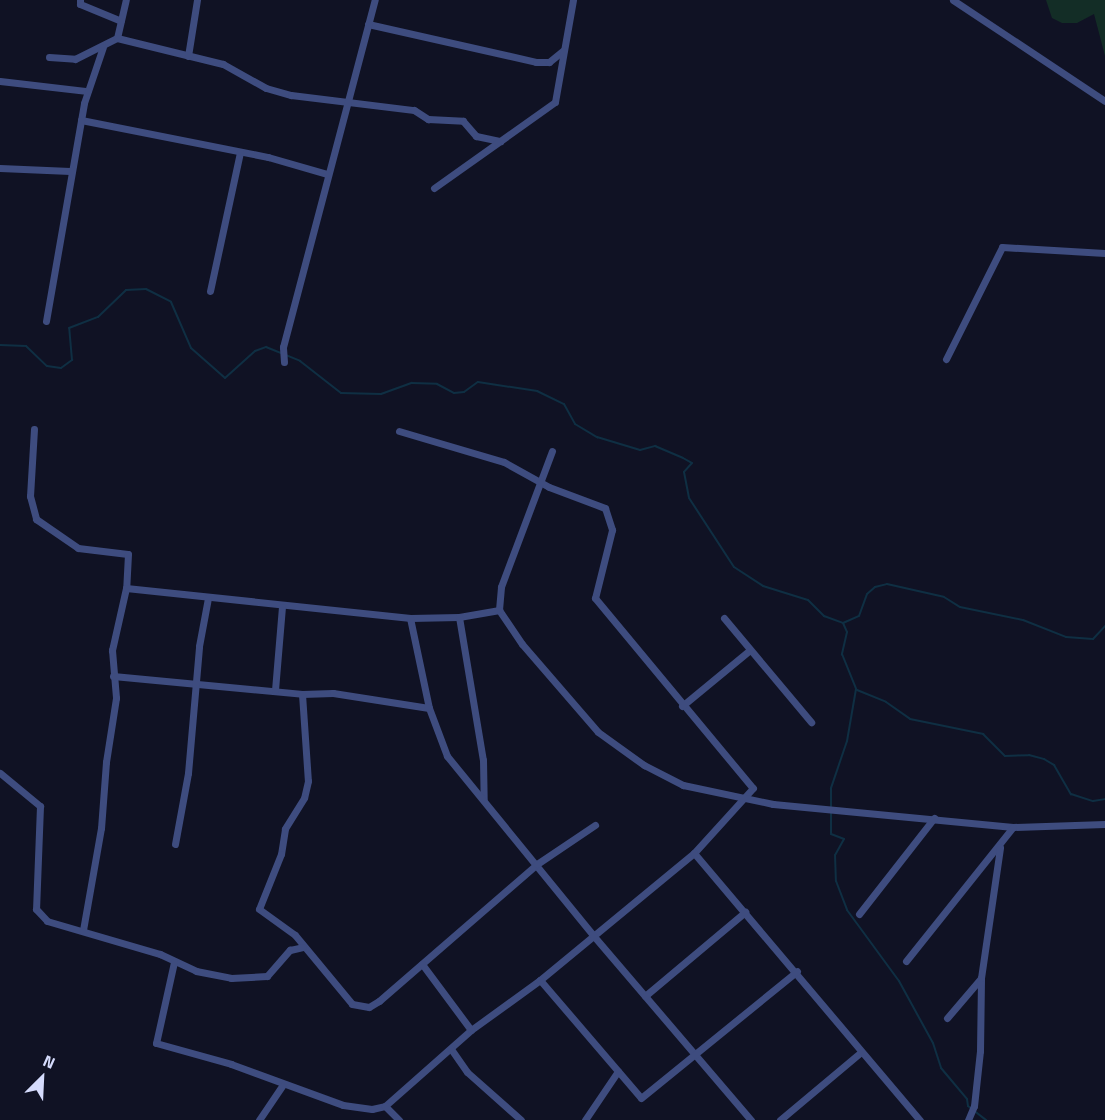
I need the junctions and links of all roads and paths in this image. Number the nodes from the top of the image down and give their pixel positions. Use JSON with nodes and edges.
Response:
{"nodes":[{"id":1,"x":80,"y":0,"type":"edge"},
{"id":2,"x":126,"y":0,"type":"edge"},
{"id":3,"x":197,"y":0,"type":"edge"},
{"id":4,"x":375,"y":0,"type":"edge"},
{"id":5,"x":573,"y":0,"type":"edge"},
{"id":6,"x":952,"y":0,"type":"edge"},
{"id":7,"x":121,"y":21,"type":"junction"},
{"id":8,"x":368,"y":24,"type":"junction"},
{"id":9,"x":117,"y":38,"type":"junction"},
{"id":10,"x":103,"y":47,"type":"junction"},
{"id":11,"x":564,"y":50,"type":"junction"},
{"id":12,"x":188,"y":56,"type":"junction"},
{"id":13,"x":49,"y":57,"type":"dead end"},
{"id":14,"x":0,"y":81,"type":"edge"},
{"id":15,"x":87,"y":91,"type":"junction"},
{"id":16,"x":1105,"y":101,"type":"edge"},
{"id":17,"x":347,"y":103,"type":"junction"},
{"id":18,"x":81,"y":120,"type":"junction"},
{"id":19,"x":500,"y":141,"type":"junction"},
{"id":20,"x":240,"y":152,"type":"junction"},
{"id":21,"x":0,"y":168,"type":"edge"},
{"id":22,"x":70,"y":171,"type":"junction"},
{"id":23,"x":327,"y":174,"type":"junction"},
{"id":24,"x":434,"y":188,"type":"dead end"},
{"id":25,"x":1105,"y":253,"type":"edge"},
{"id":26,"x":210,"y":291,"type":"dead end"},
{"id":27,"x":46,"y":321,"type":"dead end"},
{"id":28,"x":946,"y":359,"type":"dead end"},
{"id":29,"x":284,"y":362,"type":"dead end"},
{"id":30,"x":34,"y":429,"type":"dead end"},
{"id":31,"x":399,"y":431,"type":"dead end"},
{"id":32,"x":552,"y":451,"type":"dead end"},
{"id":33,"x":540,"y":483,"type":"junction"},
{"id":34,"x":126,"y":588,"type":"junction"},
{"id":35,"x":208,"y":598,"type":"junction"},
{"id":36,"x":282,"y":607,"type":"junction"},
{"id":37,"x":499,"y":610,"type":"junction"},
{"id":38,"x":459,"y":617,"type":"junction"},
{"id":39,"x":410,"y":618,"type":"junction"},
{"id":40,"x":724,"y":618,"type":"dead end"},
{"id":41,"x":750,"y":650,"type":"junction"},
{"id":42,"x":113,"y":676,"type":"junction"},
{"id":43,"x":194,"y":684,"type":"junction"},
{"id":44,"x":275,"y":690,"type":"junction"},
{"id":45,"x":302,"y":694,"type":"junction"},
{"id":46,"x":682,"y":706,"type":"junction"},
{"id":47,"x":429,"y":708,"type":"junction"},
{"id":48,"x":811,"y":722,"type":"dead end"},
{"id":49,"x":0,"y":773,"type":"edge"},
{"id":50,"x":484,"y":799,"type":"junction"},
{"id":51,"x":743,"y":799,"type":"junction"},
{"id":52,"x":934,"y":818,"type":"junction"},
{"id":53,"x":1105,"y":824,"type":"edge"},
{"id":54,"x":595,"y":825,"type":"dead end"},
{"id":55,"x":1013,"y":827,"type":"junction"},
{"id":56,"x":175,"y":844,"type":"dead end"},
{"id":57,"x":1000,"y":847,"type":"junction"},
{"id":58,"x":694,"y":853,"type":"junction"},
{"id":59,"x":537,"y":864,"type":"junction"},
{"id":60,"x":745,"y":912,"type":"junction"},
{"id":61,"x":859,"y":914,"type":"dead end"},
{"id":62,"x":83,"y":930,"type":"junction"},
{"id":63,"x":592,"y":934,"type":"junction"},
{"id":64,"x":303,"y":947,"type":"junction"},
{"id":65,"x":906,"y":961,"type":"dead end"},
{"id":66,"x":174,"y":962,"type":"junction"},
{"id":67,"x":422,"y":964,"type":"junction"},
{"id":68,"x":796,"y":971,"type":"junction"},
{"id":69,"x":981,"y":978,"type":"junction"},
{"id":70,"x":540,"y":980,"type":"junction"},
{"id":71,"x":645,"y":996,"type":"junction"},
{"id":72,"x":947,"y":1018,"type":"dead end"},
{"id":73,"x":471,"y":1030,"type":"junction"},
{"id":74,"x":451,"y":1049,"type":"junction"},
{"id":75,"x":861,"y":1052,"type":"junction"},
{"id":76,"x":696,"y":1055,"type":"junction"},
{"id":77,"x":618,"y":1071,"type":"junction"},
{"id":78,"x":282,"y":1086,"type":"junction"},
{"id":79,"x":385,"y":1106,"type":"junction"},
{"id":80,"x":748,"y":1119,"type":"edge"},
{"id":81,"x":260,"y":1120,"type":"edge"},
{"id":82,"x":399,"y":1120,"type":"edge"},
{"id":83,"x":521,"y":1120,"type":"edge"},
{"id":84,"x":585,"y":1120,"type":"edge"},
{"id":85,"x":780,"y":1120,"type":"edge"},
{"id":86,"x":920,"y":1120,"type":"edge"},
{"id":87,"x":968,"y":1120,"type":"edge"}],
"edges":[{"from":1,"to":7,"type":"street"},
{"from":2,"to":7,"type":"street"},
{"from":3,"to":12,"type":"street"},
{"from":4,"to":8,"type":"street"},
{"from":5,"to":11,"type":"street"},
{"from":6,"to":16,"type":"street"},
{"from":7,"to":9,"type":"street"},
{"from":8,"to":11,"type":"street"},
{"from":8,"to":17,"type":"street"},
{"from":9,"to":10,"type":"street"},
{"from":9,"to":12,"type":"street"},
{"from":10,"to":13,"type":"street"},
{"from":10,"to":15,"type":"street"},
{"from":11,"to":19,"type":"street"},
{"from":12,"to":17,"type":"street"},
{"from":14,"to":15,"type":"street"},
{"from":15,"to":18,"type":"street"},
{"from":17,"to":19,"type":"street"},
{"from":17,"to":23,"type":"street"},
{"from":18,"to":20,"type":"street"},
{"from":18,"to":22,"type":"street"},
{"from":19,"to":24,"type":"street"},
{"from":20,"to":23,"type":"street"},
{"from":20,"to":26,"type":"street"},
{"from":21,"to":22,"type":"street"},
{"from":22,"to":27,"type":"street"},
{"from":23,"to":29,"type":"street"},
{"from":25,"to":28,"type":"street"},
{"from":30,"to":34,"type":"street"},
{"from":31,"to":33,"type":"street"},
{"from":32,"to":33,"type":"street"},
{"from":33,"to":37,"type":"street"},
{"from":33,"to":46,"type":"street"},
{"from":34,"to":35,"type":"street"},
{"from":34,"to":42,"type":"street"},
{"from":35,"to":36,"type":"street"},
{"from":35,"to":43,"type":"street"},
{"from":36,"to":39,"type":"street"},
{"from":36,"to":44,"type":"street"},
{"from":37,"to":38,"type":"street"},
{"from":37,"to":51,"type":"street"},
{"from":38,"to":39,"type":"street"},
{"from":38,"to":50,"type":"street"},
{"from":39,"to":47,"type":"street"},
{"from":40,"to":41,"type":"street"},
{"from":41,"to":46,"type":"street"},
{"from":41,"to":48,"type":"street"},
{"from":42,"to":43,"type":"street"},
{"from":42,"to":62,"type":"street"},
{"from":43,"to":44,"type":"street"},
{"from":43,"to":56,"type":"street"},
{"from":44,"to":45,"type":"street"},
{"from":45,"to":47,"type":"street"},
{"from":45,"to":64,"type":"street"},
{"from":46,"to":51,"type":"street"},
{"from":47,"to":50,"type":"street"},
{"from":49,"to":62,"type":"street"},
{"from":50,"to":59,"type":"street"},
{"from":51,"to":52,"type":"street"},
{"from":51,"to":58,"type":"street"},
{"from":52,"to":55,"type":"street"},
{"from":52,"to":61,"type":"street"},
{"from":53,"to":55,"type":"street"},
{"from":54,"to":59,"type":"street"},
{"from":55,"to":57,"type":"street"},
{"from":57,"to":65,"type":"street"},
{"from":57,"to":69,"type":"street"},
{"from":58,"to":60,"type":"street"},
{"from":58,"to":63,"type":"street"},
{"from":59,"to":63,"type":"street"},
{"from":59,"to":67,"type":"street"},
{"from":60,"to":68,"type":"street"},
{"from":60,"to":71,"type":"street"},
{"from":62,"to":66,"type":"street"},
{"from":63,"to":70,"type":"street"},
{"from":63,"to":71,"type":"street"},
{"from":64,"to":66,"type":"street"},
{"from":64,"to":67,"type":"street"},
{"from":66,"to":78,"type":"street"},
{"from":67,"to":73,"type":"street"},
{"from":68,"to":75,"type":"street"},
{"from":68,"to":76,"type":"street"},
{"from":69,"to":72,"type":"street"},
{"from":69,"to":87,"type":"street"},
{"from":70,"to":73,"type":"street"},
{"from":70,"to":77,"type":"street"},
{"from":71,"to":76,"type":"street"},
{"from":73,"to":74,"type":"street"},
{"from":74,"to":79,"type":"street"},
{"from":74,"to":83,"type":"street"},
{"from":75,"to":85,"type":"street"},
{"from":75,"to":86,"type":"street"},
{"from":76,"to":77,"type":"street"},
{"from":76,"to":80,"type":"street"},
{"from":77,"to":84,"type":"street"},
{"from":78,"to":79,"type":"street"},
{"from":78,"to":81,"type":"street"},
{"from":79,"to":82,"type":"street"}]}
